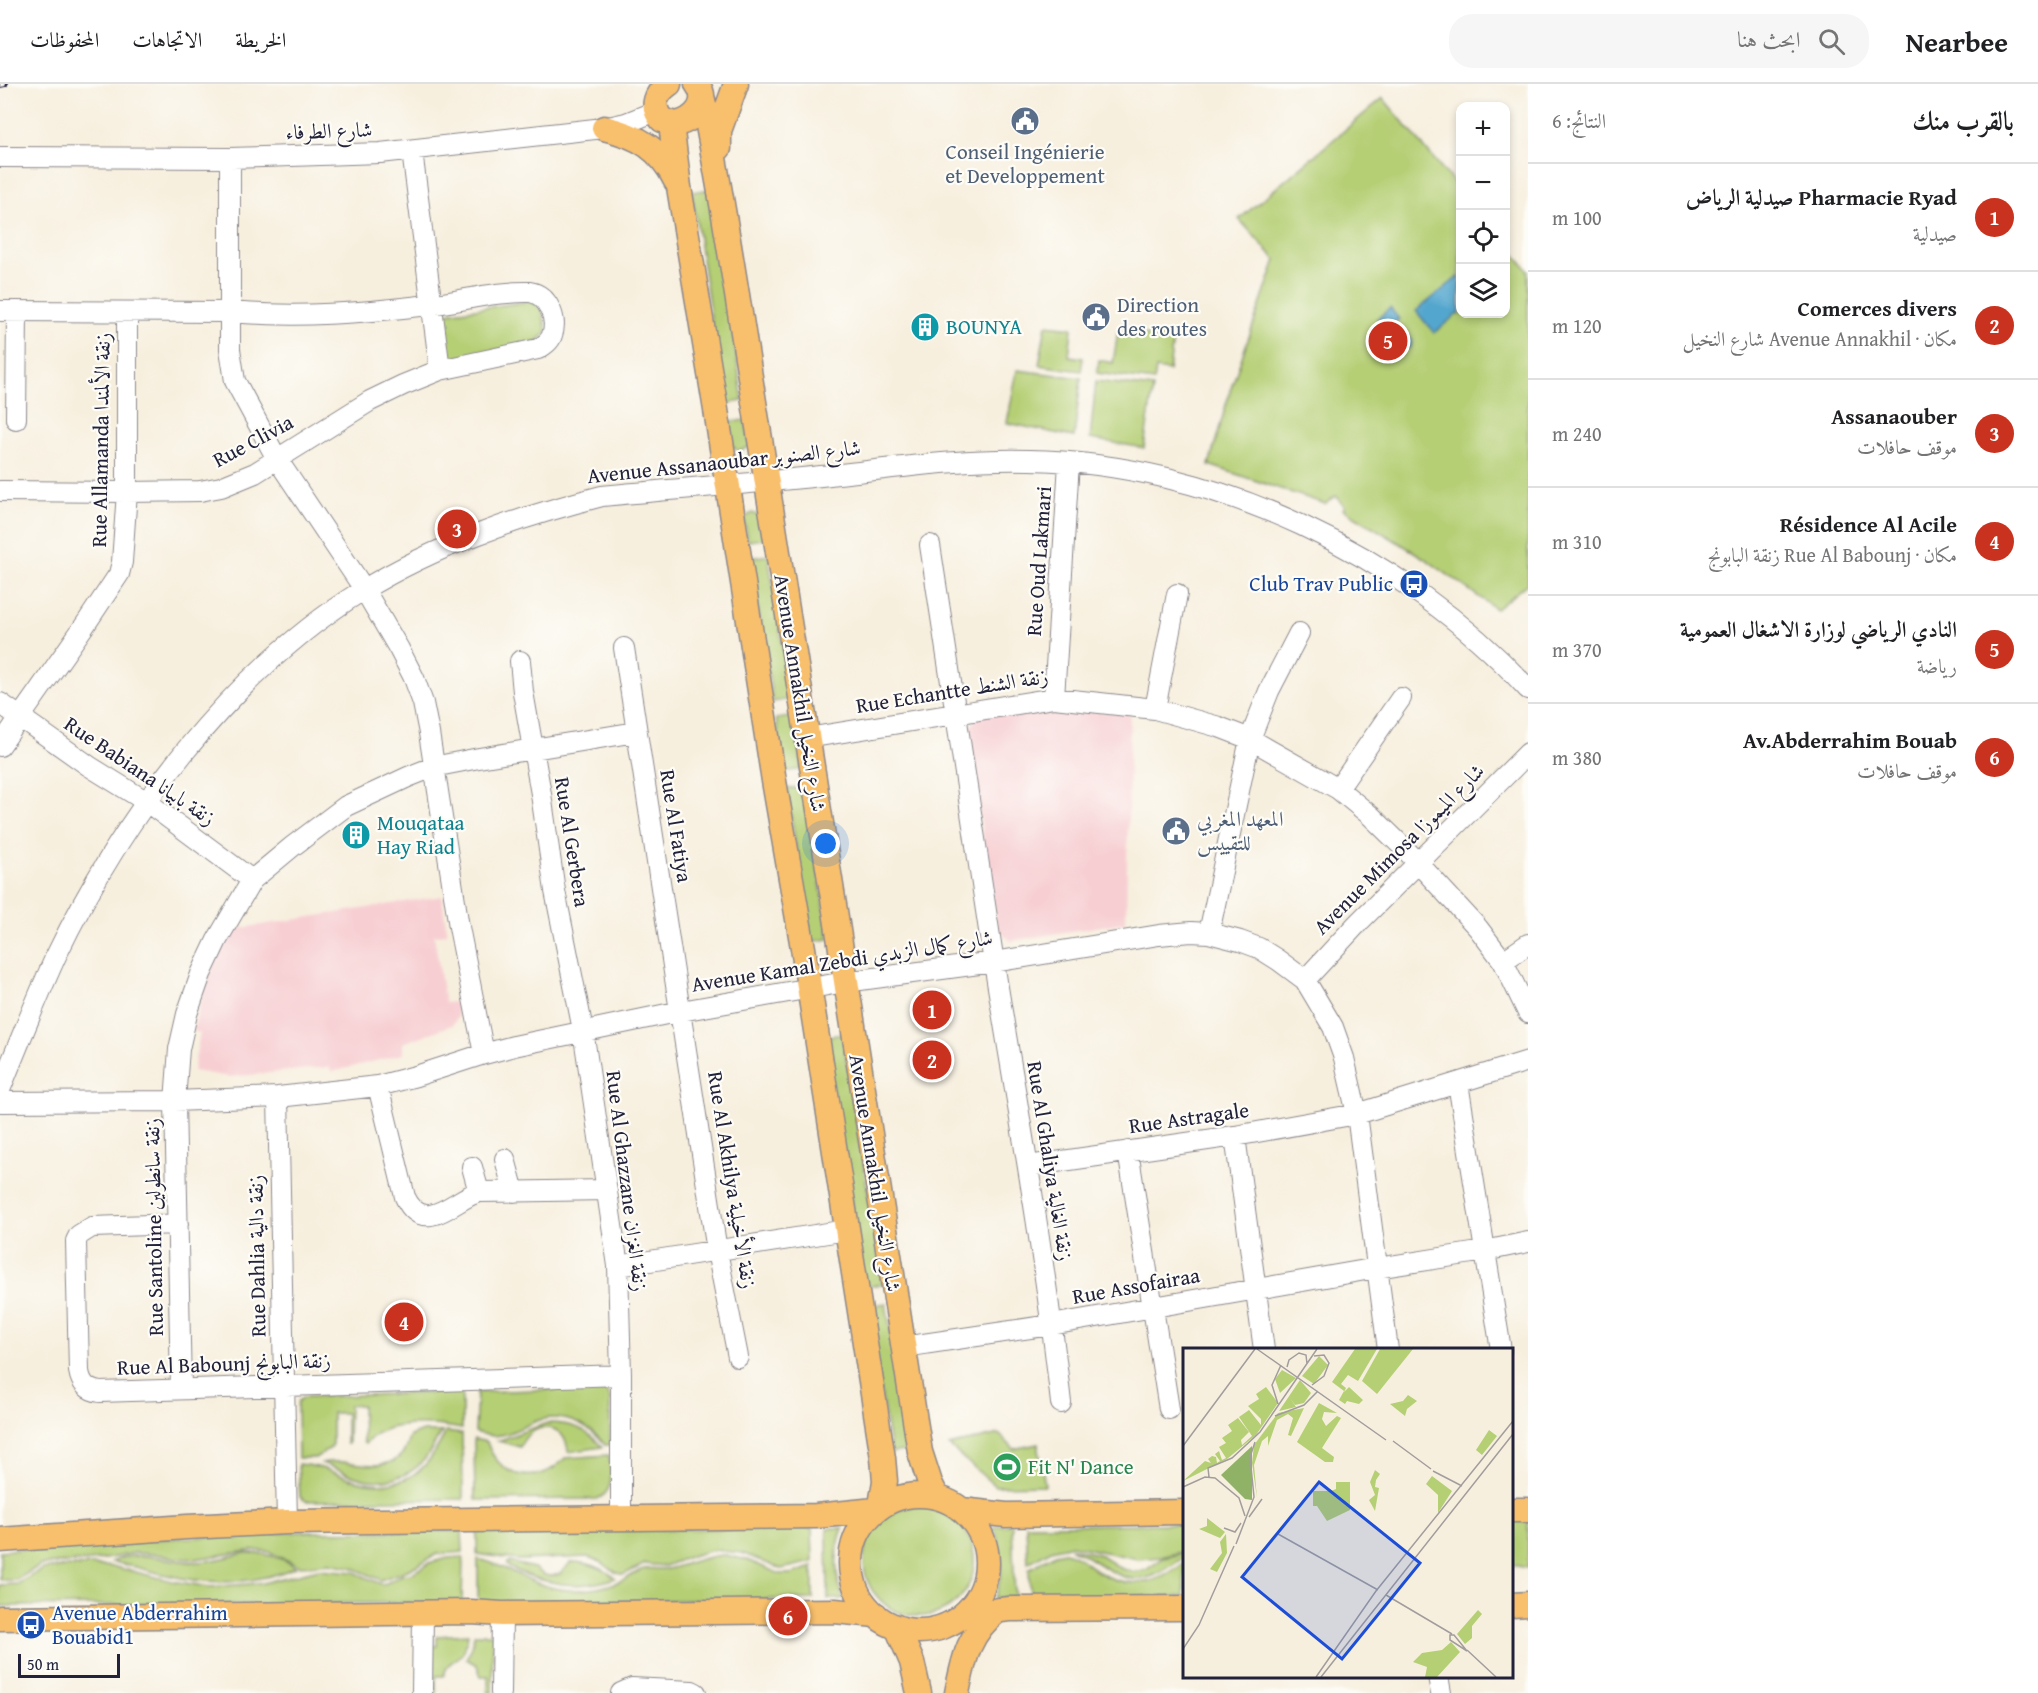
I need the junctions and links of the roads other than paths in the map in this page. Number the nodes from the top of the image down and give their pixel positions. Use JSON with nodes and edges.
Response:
{"nodes":[{"id":1,"x":669,"y":84,"type":"edge"},
{"id":2,"x":736,"y":84,"type":"edge"},
{"id":3,"x":702,"y":89,"type":"edge"},
{"id":4,"x":663,"y":118,"type":"junction"},
{"id":5,"x":604,"y":128,"type":"junction"},
{"id":6,"x":412,"y":151,"type":"junction"},
{"id":7,"x":0,"y":158,"type":"edge"},
{"id":8,"x":230,"y":158,"type":"junction"},
{"id":9,"x":719,"y":180,"type":"junction"},
{"id":10,"x":679,"y":187,"type":"junction"},
{"id":11,"x":431,"y":305,"type":"junction"},
{"id":12,"x":8,"y":311,"type":"edge"},
{"id":13,"x":231,"y":312,"type":"junction"},
{"id":14,"x":127,"y":313,"type":"junction"},
{"id":15,"x":440,"y":370,"type":"junction"},
{"id":16,"x":16,"y":419,"type":"dead end"},
{"id":17,"x":277,"y":459,"type":"junction"},
{"id":18,"x":1069,"y":463,"type":"junction"},
{"id":19,"x":767,"y":481,"type":"junction"},
{"id":20,"x":727,"y":485,"type":"junction"},
{"id":21,"x":0,"y":491,"type":"edge"},
{"id":22,"x":127,"y":492,"type":"junction"},
{"id":23,"x":930,"y":545,"type":"dead end"},
{"id":24,"x":364,"y":589,"type":"junction"},
{"id":25,"x":1177,"y":594,"type":"dead end"},
{"id":26,"x":1299,"y":633,"type":"dead end"},
{"id":27,"x":624,"y":648,"type":"dead end"},
{"id":28,"x":520,"y":661,"type":"dead end"},
{"id":29,"x":1528,"y":688,"type":"edge"},
{"id":30,"x":1053,"y":698,"type":"junction"},
{"id":31,"x":1401,"y":698,"type":"dead end"},
{"id":32,"x":0,"y":703,"type":"edge"},
{"id":33,"x":1155,"y":709,"type":"junction"},
{"id":34,"x":957,"y":715,"type":"junction"},
{"id":35,"x":20,"y":718,"type":"junction"},
{"id":36,"x":636,"y":732,"type":"junction"},
{"id":37,"x":807,"y":738,"type":"junction"},
{"id":38,"x":1250,"y":739,"type":"junction"},
{"id":39,"x":0,"y":746,"type":"edge"},
{"id":40,"x":533,"y":748,"type":"junction"},
{"id":41,"x":1528,"y":753,"type":"edge"},
{"id":42,"x":434,"y":767,"type":"junction"},
{"id":43,"x":1338,"y":789,"type":"junction"},
{"id":44,"x":147,"y":802,"type":"junction"},
{"id":45,"x":1418,"y":862,"type":"junction"},
{"id":46,"x":252,"y":880,"type":"junction"},
{"id":47,"x":1209,"y":933,"type":"junction"},
{"id":48,"x":1528,"y":944,"type":"edge"},
{"id":49,"x":1503,"y":961,"type":"junction"},
{"id":50,"x":994,"y":962,"type":"junction"},
{"id":51,"x":1305,"y":980,"type":"junction"},
{"id":52,"x":845,"y":982,"type":"junction"},
{"id":53,"x":808,"y":988,"type":"junction"},
{"id":54,"x":681,"y":1011,"type":"junction"},
{"id":55,"x":1528,"y":1013,"type":"edge"},
{"id":56,"x":583,"y":1030,"type":"junction"},
{"id":57,"x":484,"y":1054,"type":"junction"},
{"id":58,"x":1528,"y":1061,"type":"edge"},
{"id":59,"x":1458,"y":1083,"type":"junction"},
{"id":60,"x":378,"y":1086,"type":"junction"},
{"id":61,"x":0,"y":1090,"type":"edge"},
{"id":62,"x":278,"y":1097,"type":"junction"},
{"id":63,"x":175,"y":1101,"type":"junction"},
{"id":64,"x":0,"y":1102,"type":"edge"},
{"id":65,"x":1357,"y":1114,"type":"junction"},
{"id":66,"x":1235,"y":1136,"type":"junction"},
{"id":67,"x":1128,"y":1151,"type":"junction"},
{"id":68,"x":505,"y":1159,"type":"dead end"},
{"id":69,"x":1028,"y":1166,"type":"junction"},
{"id":70,"x":472,"y":1167,"type":"dead end"},
{"id":71,"x":607,"y":1190,"type":"junction"},
{"id":72,"x":479,"y":1192,"type":"junction"},
{"id":73,"x":514,"y":1192,"type":"junction"},
{"id":74,"x":178,"y":1224,"type":"junction"},
{"id":75,"x":847,"y":1230,"type":"junction"},
{"id":76,"x":1528,"y":1242,"type":"edge"},
{"id":77,"x":717,"y":1251,"type":"junction"},
{"id":78,"x":1485,"y":1251,"type":"junction"},
{"id":79,"x":618,"y":1266,"type":"junction"},
{"id":80,"x":1377,"y":1268,"type":"junction"},
{"id":81,"x":1255,"y":1291,"type":"junction"},
{"id":82,"x":1153,"y":1308,"type":"junction"},
{"id":83,"x":1052,"y":1325,"type":"junction"},
{"id":84,"x":903,"y":1347,"type":"junction"},
{"id":85,"x":1264,"y":1348,"type":"edge"},
{"id":86,"x":1388,"y":1348,"type":"edge"},
{"id":87,"x":1501,"y":1348,"type":"edge"},
{"id":88,"x":738,"y":1357,"type":"dead end"},
{"id":89,"x":621,"y":1376,"type":"junction"},
{"id":90,"x":284,"y":1387,"type":"junction"},
{"id":91,"x":181,"y":1389,"type":"junction"},
{"id":92,"x":1061,"y":1403,"type":"dead end"},
{"id":93,"x":1169,"y":1409,"type":"dead end"},
{"id":94,"x":937,"y":1497,"type":"junction"},
{"id":95,"x":878,"y":1507,"type":"junction"},
{"id":96,"x":962,"y":1510,"type":"junction"},
{"id":97,"x":1183,"y":1512,"type":"edge"},
{"id":98,"x":621,"y":1519,"type":"junction"},
{"id":99,"x":287,"y":1522,"type":"junction"},
{"id":100,"x":0,"y":1539,"type":"edge"},
{"id":101,"x":1183,"y":1608,"type":"edge"},
{"id":102,"x":998,"y":1610,"type":"junction"},
{"id":103,"x":423,"y":1614,"type":"junction"},
{"id":104,"x":502,"y":1614,"type":"junction"},
{"id":105,"x":876,"y":1615,"type":"junction"},
{"id":106,"x":960,"y":1617,"type":"junction"},
{"id":107,"x":0,"y":1618,"type":"edge"},
{"id":108,"x":897,"y":1628,"type":"junction"},
{"id":109,"x":1438,"y":1678,"type":"edge"},
{"id":110,"x":422,"y":1693,"type":"edge"},
{"id":111,"x":501,"y":1693,"type":"edge"},
{"id":112,"x":621,"y":1693,"type":"edge"},
{"id":113,"x":696,"y":1693,"type":"edge"},
{"id":114,"x":919,"y":1693,"type":"edge"},
{"id":115,"x":956,"y":1693,"type":"edge"},
{"id":116,"x":1441,"y":1693,"type":"edge"}],
"edges":[{"from":1,"to":4,"type":"main road"},
{"from":2,"to":9,"type":"main road"},
{"from":3,"to":4,"type":"main road"},
{"from":3,"to":9,"type":"main road","name":"Avenue Annakhil شارع النخيل"},
{"from":4,"to":5,"type":"street","name":"شارع الطرفاء"},
{"from":4,"to":10,"type":"main road","name":"Avenue Annakhil شارع النخيل"},
{"from":5,"to":6,"type":"street","name":"شارع الطرفاء"},
{"from":5,"to":10,"type":"main road"},
{"from":6,"to":8,"type":"street","name":"شارع الطرفاء"},
{"from":6,"to":11,"type":"street"},
{"from":7,"to":8,"type":"street","name":"شارع الطرفاء"},
{"from":8,"to":13,"type":"street"},
{"from":9,"to":19,"type":"main road","name":"Avenue Annakhil شارع النخيل"},
{"from":10,"to":20,"type":"main road","name":"Avenue Annakhil شارع النخيل"},
{"from":11,"to":13,"type":"street","name":"Rue Clivia"},
{"from":11,"to":15,"type":"street"},
{"from":11,"to":15,"type":"street","name":"Rue Clivia"},
{"from":12,"to":14,"type":"street","name":"Rue Clivia"},
{"from":12,"to":16,"type":"street"},
{"from":13,"to":14,"type":"street","name":"Rue Clivia"},
{"from":13,"to":17,"type":"street"},
{"from":14,"to":22,"type":"street","name":"Rue Allamanda زنقة الألمندا"},
{"from":15,"to":17,"type":"street","name":"Rue Clivia"},
{"from":17,"to":22,"type":"street","name":"Rue Clivia"},
{"from":17,"to":24,"type":"street"},
{"from":18,"to":19,"type":"street","name":"Avenue Assanaoubar شارع الصنوبر"},
{"from":18,"to":29,"type":"street","name":"Avenue Assanaoubar شارع الصنوبر"},
{"from":18,"to":30,"type":"street","name":"Rue Oud Lakmari"},
{"from":19,"to":20,"type":"street","name":"Avenue Assanaoubar شارع الصنوبر"},
{"from":19,"to":37,"type":"main road","name":"Avenue Annakhil شارع النخيل"},
{"from":20,"to":24,"type":"street","name":"Avenue Assanaoubar شارع الصنوبر"},
{"from":20,"to":53,"type":"main road","name":"Avenue Annakhil شارع النخيل"},
{"from":21,"to":22,"type":"street","name":"Rue Clivia"},
{"from":22,"to":35,"type":"street","name":"Rue Allamanda زنقة الألمندا"},
{"from":23,"to":34,"type":"street","name":"Rue Al Ghaliya زنقة الغالية"},
{"from":24,"to":42,"type":"street"},
{"from":24,"to":44,"type":"street","name":"Avenue Assanaoubar شارع الصنوبر"},
{"from":25,"to":33,"type":"street"},
{"from":26,"to":38,"type":"street"},
{"from":27,"to":36,"type":"street","name":"Rue Al Fatiya"},
{"from":28,"to":40,"type":"street","name":"Rue Al Gerbera"},
{"from":30,"to":33,"type":"street","name":"Rue Echantte زنقة الشنط"},
{"from":30,"to":34,"type":"street","name":"Rue Echantte زنقة الشنط"},
{"from":31,"to":43,"type":"street"},
{"from":32,"to":35,"type":"street","name":"Rue Babiana زنقة بابيانا"},
{"from":33,"to":38,"type":"street","name":"Rue Echantte زنقة الشنط"},
{"from":34,"to":37,"type":"street","name":"Rue Echantte زنقة الشنط"},
{"from":34,"to":50,"type":"street","name":"Rue Al Ghaliya زنقة الغالية"},
{"from":35,"to":39,"type":"street","name":"Rue Allamanda زنقة الألمندا"},
{"from":35,"to":44,"type":"street","name":"Rue Babiana زنقة بابيانا"},
{"from":36,"to":40,"type":"street","name":"Rue Santoline زنقة سانطولين"},
{"from":36,"to":54,"type":"street","name":"Rue Al Fatiya"},
{"from":37,"to":52,"type":"main road","name":"Avenue Annakhil شارع النخيل"},
{"from":38,"to":43,"type":"street","name":"Rue Echantte زنقة الشنط"},
{"from":38,"to":47,"type":"street"},
{"from":40,"to":42,"type":"street","name":"Rue Santoline زنقة سانطولين"},
{"from":40,"to":56,"type":"street","name":"Rue Al Gerbera"},
{"from":41,"to":45,"type":"street","name":"Avenue Mimosa شارع الميموزا"},
{"from":42,"to":46,"type":"street","name":"Rue Santoline زنقة سانطولين"},
{"from":42,"to":57,"type":"street"},
{"from":43,"to":45,"type":"street","name":"Rue Echantte زنقة الشنط"},
{"from":44,"to":46,"type":"street","name":"Rue Babiana زنقة بابيانا"},
{"from":44,"to":61,"type":"street","name":"Avenue Assanaoubar شارع الصنوبر"},
{"from":45,"to":49,"type":"street","name":"Rue Echantte زنقة الشنط"},
{"from":45,"to":51,"type":"street","name":"Avenue Mimosa شارع الميموزا"},
{"from":46,"to":63,"type":"street","name":"Rue Santoline زنقة سانطولين"},
{"from":47,"to":50,"type":"street","name":"Avenue Kamal Zebdi شارع كمال الزبدي"},
{"from":47,"to":51,"type":"street","name":"Avenue Kamal Zebdi شارع كمال الزبدي"},
{"from":48,"to":49,"type":"street"},
{"from":49,"to":55,"type":"street","name":"Rue Echantte زنقة الشنط"},
{"from":50,"to":52,"type":"street","name":"Avenue Kamal Zebdi شارع كمال الزبدي"},
{"from":50,"to":69,"type":"street","name":"Rue Al Ghaliya زنقة الغالية"},
{"from":51,"to":65,"type":"street","name":"Avenue Kamal Zebdi شارع كمال الزبدي"},
{"from":52,"to":53,"type":"street","name":"Avenue Kamal Zebdi شارع كمال الزبدي"},
{"from":52,"to":84,"type":"main road","name":"Avenue Annakhil شارع النخيل"},
{"from":53,"to":54,"type":"street","name":"Avenue Kamal Zebdi شارع كمال الزبدي"},
{"from":53,"to":75,"type":"main road","name":"Avenue Annakhil شارع النخيل"},
{"from":54,"to":56,"type":"street","name":"Avenue Kamal Zebdi شارع كمال الزبدي"},
{"from":54,"to":77,"type":"street","name":"Rue Al Akhilya زنقة الأخيلية"},
{"from":56,"to":57,"type":"street","name":"Avenue Kamal Zebdi شارع كمال الزبدي"},
{"from":56,"to":71,"type":"street","name":"Rue Al Ghazzane زنقة الغزان"},
{"from":57,"to":60,"type":"street","name":"Avenue Kamal Zebdi شارع كمال الزبدي"},
{"from":58,"to":59,"type":"street","name":"Rue Astragale"},
{"from":59,"to":65,"type":"street","name":"Rue Astragale"},
{"from":59,"to":78,"type":"street"},
{"from":60,"to":62,"type":"street","name":"Avenue Kamal Zebdi شارع كمال الزبدي"},
{"from":60,"to":72,"type":"street"},
{"from":62,"to":63,"type":"street","name":"Avenue Kamal Zebdi شارع كمال الزبدي"},
{"from":62,"to":90,"type":"street","name":"Rue Dahlia زنقة دالية"},
{"from":63,"to":64,"type":"street","name":"Avenue Kamal Zebdi شارع كمال الزبدي"},
{"from":63,"to":74,"type":"street","name":"Rue Santoline زنقة سانطولين"},
{"from":65,"to":66,"type":"street","name":"Rue Astragale"},
{"from":65,"to":80,"type":"street","name":"Avenue Kamal Zebdi شارع كمال الزبدي"},
{"from":66,"to":67,"type":"street","name":"Rue Astragale"},
{"from":66,"to":81,"type":"street"},
{"from":67,"to":69,"type":"street","name":"Rue Astragale"},
{"from":67,"to":82,"type":"street"},
{"from":68,"to":73,"type":"street"},
{"from":69,"to":83,"type":"street","name":"Rue Al Ghaliya زنقة الغالية"},
{"from":70,"to":72,"type":"street"},
{"from":71,"to":73,"type":"street"},
{"from":71,"to":79,"type":"street","name":"Rue Al Ghazzane زنقة الغزان"},
{"from":72,"to":73,"type":"street"},
{"from":74,"to":91,"type":"street","name":"Rue Santoline زنقة سانطولين"},
{"from":74,"to":91,"type":"street","name":"Rue Al Babounj زنقة البابونج"},
{"from":75,"to":77,"type":"street"},
{"from":75,"to":95,"type":"main road","name":"Avenue Annakhil شارع النخيل"},
{"from":76,"to":78,"type":"street","name":"Rue Assofairaa"},
{"from":77,"to":79,"type":"street"},
{"from":77,"to":88,"type":"street","name":"Rue Al Akhilya زنقة الأخيلية"},
{"from":78,"to":80,"type":"street","name":"Rue Assofairaa"},
{"from":78,"to":87,"type":"street"},
{"from":79,"to":89,"type":"street","name":"Rue Al Ghazzane زنقة الغزان"},
{"from":80,"to":81,"type":"street","name":"Rue Assofairaa"},
{"from":80,"to":86,"type":"street","name":"Avenue Kamal Zebdi شارع كمال الزبدي"},
{"from":81,"to":82,"type":"street","name":"Rue Assofairaa"},
{"from":81,"to":85,"type":"street"},
{"from":82,"to":83,"type":"street","name":"Rue Assofairaa"},
{"from":82,"to":93,"type":"street"},
{"from":83,"to":84,"type":"street","name":"Rue Assofairaa"},
{"from":83,"to":92,"type":"street","name":"Rue Al Ghaliya زنقة الغالية"},
{"from":84,"to":94,"type":"main road","name":"Avenue Annakhil شارع النخيل"},
{"from":89,"to":90,"type":"street","name":"Rue Al Babounj زنقة البابونج"},
{"from":89,"to":98,"type":"street","name":"Rue Al Ghazzane زنقة الغزان"},
{"from":90,"to":91,"type":"street","name":"Rue Al Babounj زنقة البابونج"},
{"from":90,"to":99,"type":"street","name":"Rue Dahlia زنقة دالية"},
{"from":94,"to":95,"type":"main road"},
{"from":94,"to":96,"type":"main road"},
{"from":95,"to":98,"type":"main road"},
{"from":95,"to":105,"type":"main road"},
{"from":96,"to":97,"type":"main road"},
{"from":96,"to":106,"type":"main road"},
{"from":98,"to":99,"type":"main road"},
{"from":99,"to":100,"type":"main road"},
{"from":101,"to":102,"type":"main road"},
{"from":102,"to":106,"type":"main road"},
{"from":102,"to":115,"type":"main road"},
{"from":103,"to":104,"type":"main road"},
{"from":103,"to":107,"type":"main road"},
{"from":103,"to":110,"type":"street"},
{"from":104,"to":105,"type":"main road"},
{"from":104,"to":111,"type":"street"},
{"from":105,"to":108,"type":"main road"},
{"from":106,"to":108,"type":"main road"},
{"from":106,"to":115,"type":"main road"},
{"from":108,"to":114,"type":"main road"},
{"from":109,"to":116,"type":"street"},
{"from":112,"to":113,"type":"street"}]}
